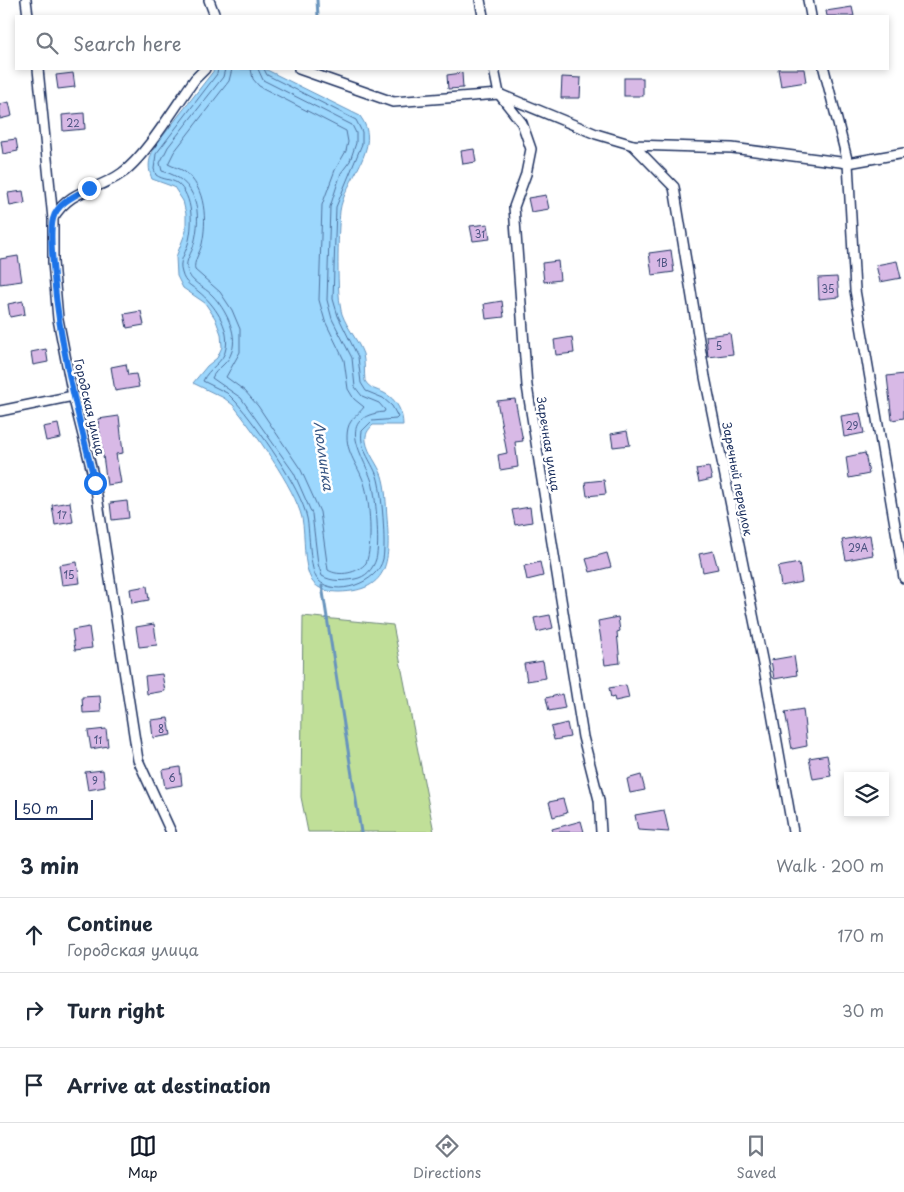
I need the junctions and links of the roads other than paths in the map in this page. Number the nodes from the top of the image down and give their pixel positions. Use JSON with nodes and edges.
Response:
{"nodes":[{"id":1,"x":26,"y":0,"type":"edge"},
{"id":2,"x":210,"y":0,"type":"edge"},
{"id":3,"x":480,"y":0,"type":"edge"},
{"id":4,"x":808,"y":0,"type":"edge"},
{"id":5,"x":28,"y":15,"type":"edge"},
{"id":6,"x":215,"y":15,"type":"edge"},
{"id":7,"x":483,"y":15,"type":"edge"},
{"id":8,"x":811,"y":15,"type":"edge"},
{"id":9,"x":38,"y":70,"type":"edge"},
{"id":10,"x":205,"y":70,"type":"edge"},
{"id":11,"x":302,"y":70,"type":"edge"},
{"id":12,"x":494,"y":70,"type":"edge"},
{"id":13,"x":824,"y":70,"type":"edge"},
{"id":14,"x":499,"y":94,"type":"junction"},
{"id":15,"x":633,"y":145,"type":"junction"},
{"id":16,"x":904,"y":153,"type":"edge"},
{"id":17,"x":848,"y":163,"type":"junction"},
{"id":18,"x":53,"y":219,"type":"junction"},
{"id":19,"x":73,"y":396,"type":"junction"},
{"id":20,"x":0,"y":411,"type":"edge"},
{"id":21,"x":904,"y":578,"type":"edge"},
{"id":22,"x":171,"y":832,"type":"edge"},
{"id":23,"x":601,"y":832,"type":"edge"},
{"id":24,"x":793,"y":832,"type":"edge"}],
"edges":[{"from":1,"to":5,"type":"street"},
{"from":2,"to":6,"type":"street"},
{"from":3,"to":7,"type":"street"},
{"from":4,"to":8,"type":"street"},
{"from":9,"to":18,"type":"street","name":"Городская улица"},
{"from":10,"to":18,"type":"street"},
{"from":11,"to":14,"type":"street"},
{"from":12,"to":14,"type":"street","name":"Заречная улица"},
{"from":13,"to":17,"type":"street"},
{"from":14,"to":15,"type":"street"},
{"from":14,"to":23,"type":"street","name":"Заречная улица"},
{"from":15,"to":17,"type":"street"},
{"from":15,"to":24,"type":"street","name":"Заречный переулок"},
{"from":16,"to":17,"type":"street"},
{"from":17,"to":21,"type":"street"},
{"from":18,"to":19,"type":"street","name":"Городская улица"},
{"from":19,"to":20,"type":"street"},
{"from":19,"to":22,"type":"street","name":"Городская улица"}]}
